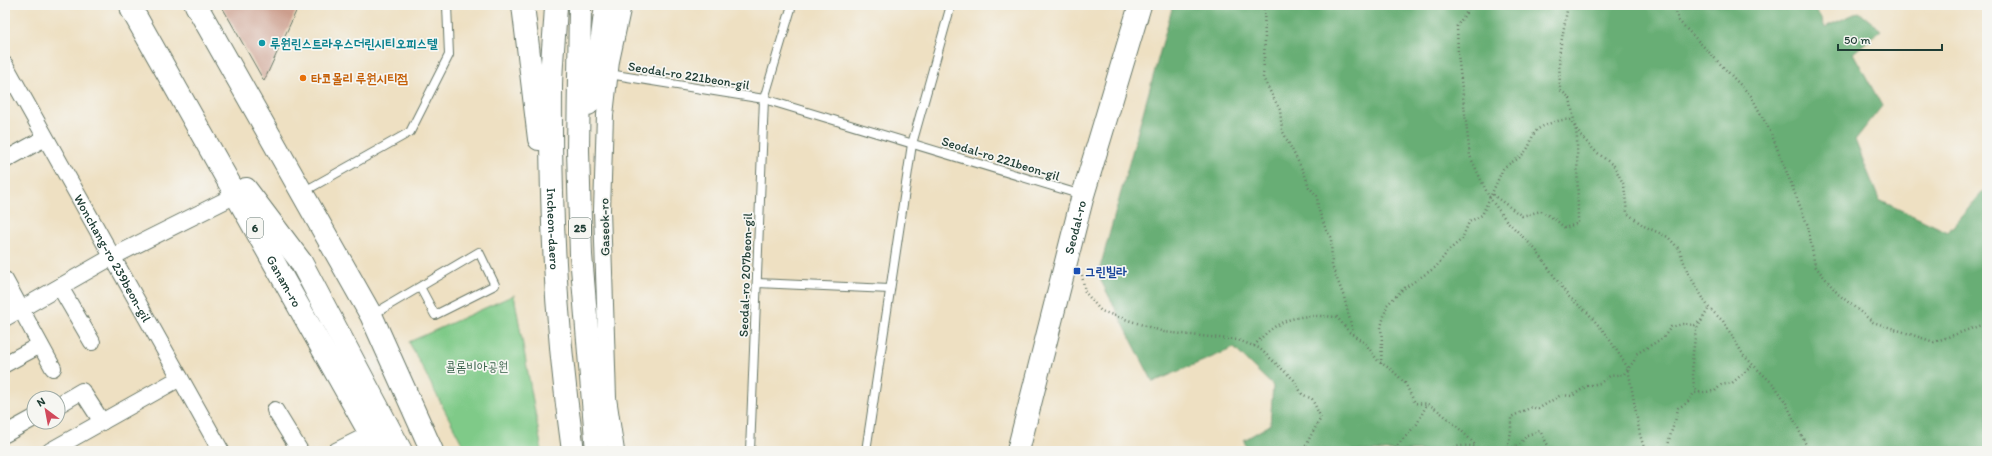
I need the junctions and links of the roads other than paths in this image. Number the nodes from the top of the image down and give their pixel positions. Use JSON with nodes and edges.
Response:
{"nodes":[{"id":1,"x":196,"y":5,"type":"edge"},
{"id":2,"x":447,"y":5,"type":"edge"},
{"id":3,"x":523,"y":5,"type":"edge"},
{"id":4,"x":556,"y":5,"type":"edge"},
{"id":5,"x":580,"y":5,"type":"edge"},
{"id":6,"x":606,"y":5,"type":"edge"},
{"id":7,"x":623,"y":5,"type":"edge"},
{"id":8,"x":792,"y":5,"type":"edge"},
{"id":9,"x":951,"y":5,"type":"edge"},
{"id":10,"x":1140,"y":5,"type":"edge"},
{"id":11,"x":132,"y":7,"type":"edge"},
{"id":12,"x":5,"y":64,"type":"edge"},
{"id":13,"x":609,"y":74,"type":"junction"},
{"id":14,"x":764,"y":99,"type":"junction"},
{"id":15,"x":201,"y":131,"type":"junction"},
{"id":16,"x":45,"y":138,"type":"junction"},
{"id":17,"x":912,"y":144,"type":"junction"},
{"id":18,"x":578,"y":150,"type":"junction"},
{"id":19,"x":5,"y":160,"type":"edge"},
{"id":20,"x":302,"y":192,"type":"junction"},
{"id":21,"x":236,"y":195,"type":"junction"},
{"id":22,"x":1083,"y":195,"type":"junction"},
{"id":23,"x":112,"y":258,"type":"junction"},
{"id":24,"x":554,"y":275,"type":"junction"},
{"id":25,"x":5,"y":280,"type":"edge"},
{"id":26,"x":757,"y":283,"type":"junction"},
{"id":27,"x":60,"y":287,"type":"junction"},
{"id":28,"x":420,"y":287,"type":"junction"},
{"id":29,"x":890,"y":289,"type":"junction"},
{"id":30,"x":21,"y":309,"type":"junction"},
{"id":31,"x":372,"y":317,"type":"junction"},
{"id":32,"x":5,"y":318,"type":"edge"},
{"id":33,"x":343,"y":340,"type":"junction"},
{"id":34,"x":92,"y":342,"type":"dead end"},
{"id":35,"x":40,"y":345,"type":"junction"},
{"id":36,"x":5,"y":364,"type":"edge"},
{"id":37,"x":53,"y":368,"type":"dead end"},
{"id":38,"x":180,"y":378,"type":"junction"},
{"id":39,"x":66,"y":400,"type":"edge"},
{"id":40,"x":275,"y":410,"type":"dead end"},
{"id":41,"x":26,"y":422,"type":"edge"},
{"id":42,"x":102,"y":422,"type":"junction"},
{"id":43,"x":5,"y":434,"type":"edge"},
{"id":44,"x":375,"y":442,"type":"edge"},
{"id":45,"x":55,"y":450,"type":"edge"},
{"id":46,"x":220,"y":451,"type":"edge"},
{"id":47,"x":300,"y":451,"type":"edge"},
{"id":48,"x":336,"y":451,"type":"edge"},
{"id":49,"x":401,"y":451,"type":"edge"},
{"id":50,"x":432,"y":451,"type":"edge"},
{"id":51,"x":573,"y":451,"type":"edge"},
{"id":52,"x":597,"y":451,"type":"edge"},
{"id":53,"x":616,"y":451,"type":"edge"},
{"id":54,"x":750,"y":451,"type":"edge"},
{"id":55,"x":866,"y":451,"type":"edge"},
{"id":56,"x":1018,"y":451,"type":"edge"}],
"edges":[{"from":1,"to":20,"type":"main road"},
{"from":2,"to":20,"type":"lane"},
{"from":3,"to":24,"type":"main road"},
{"from":4,"to":24,"type":"main road","name":"Incheon-daero","number":"25"},
{"from":5,"to":18,"type":"main road","name":"Incheon-daero","number":"25"},
{"from":6,"to":18,"type":"main road"},
{"from":7,"to":13,"type":"street","name":"Gaseok-ro"},
{"from":8,"to":14,"type":"lane","name":"Seodal-ro 221beon-gil"},
{"from":9,"to":17,"type":"lane"},
{"from":10,"to":22,"type":"main road","name":"Seodal-ro"},
{"from":11,"to":15,"type":"main road","name":"Ganam-ro","number":"6"},
{"from":12,"to":16,"type":"street","name":"Wonchang-ro 239beon-gil"},
{"from":13,"to":14,"type":"lane","name":"Seodal-ro 221beon-gil"},
{"from":13,"to":53,"type":"street","name":"Gaseok-ro"},
{"from":14,"to":17,"type":"lane","name":"Seodal-ro 221beon-gil"},
{"from":14,"to":26,"type":"lane","name":"Seodal-ro 207beon-gil"},
{"from":15,"to":21,"type":"main road","name":"Ganam-ro","number":"6"},
{"from":15,"to":33,"type":"main road"},
{"from":16,"to":19,"type":"street"},
{"from":16,"to":23,"type":"street","name":"Wonchang-ro 239beon-gil"},
{"from":17,"to":22,"type":"lane","name":"Seodal-ro 221beon-gil"},
{"from":17,"to":29,"type":"lane"},
{"from":18,"to":52,"type":"main road","name":"Incheon-daero","number":"25"},
{"from":20,"to":31,"type":"main road"},
{"from":21,"to":23,"type":"street"},
{"from":21,"to":44,"type":"main road","name":"Ganam-ro","number":"6"},
{"from":22,"to":56,"type":"main road","name":"Seodal-ro"},
{"from":23,"to":27,"type":"street"},
{"from":23,"to":38,"type":"street","name":"Wonchang-ro 239beon-gil"},
{"from":24,"to":51,"type":"main road","name":"Incheon-daero","number":"25"},
{"from":25,"to":30,"type":"street"},
{"from":26,"to":29,"type":"lane"},
{"from":26,"to":54,"type":"lane","name":"Seodal-ro 207beon-gil"},
{"from":27,"to":30,"type":"street"},
{"from":27,"to":34,"type":"street"},
{"from":28,"to":28,"type":"lane"},
{"from":28,"to":31,"type":"lane"},
{"from":29,"to":55,"type":"lane"},
{"from":30,"to":32,"type":"street"},
{"from":30,"to":35,"type":"street"},
{"from":31,"to":33,"type":"main road"},
{"from":31,"to":50,"type":"main road"},
{"from":33,"to":49,"type":"main road"},
{"from":35,"to":36,"type":"street"},
{"from":35,"to":37,"type":"street"},
{"from":38,"to":42,"type":"street"},
{"from":38,"to":46,"type":"street","name":"Wonchang-ro 239beon-gil"},
{"from":39,"to":42,"type":"street"},
{"from":40,"to":47,"type":"street"},
{"from":41,"to":43,"type":"street"},
{"from":42,"to":45,"type":"street"},
{"from":44,"to":48,"type":"street"}]}
